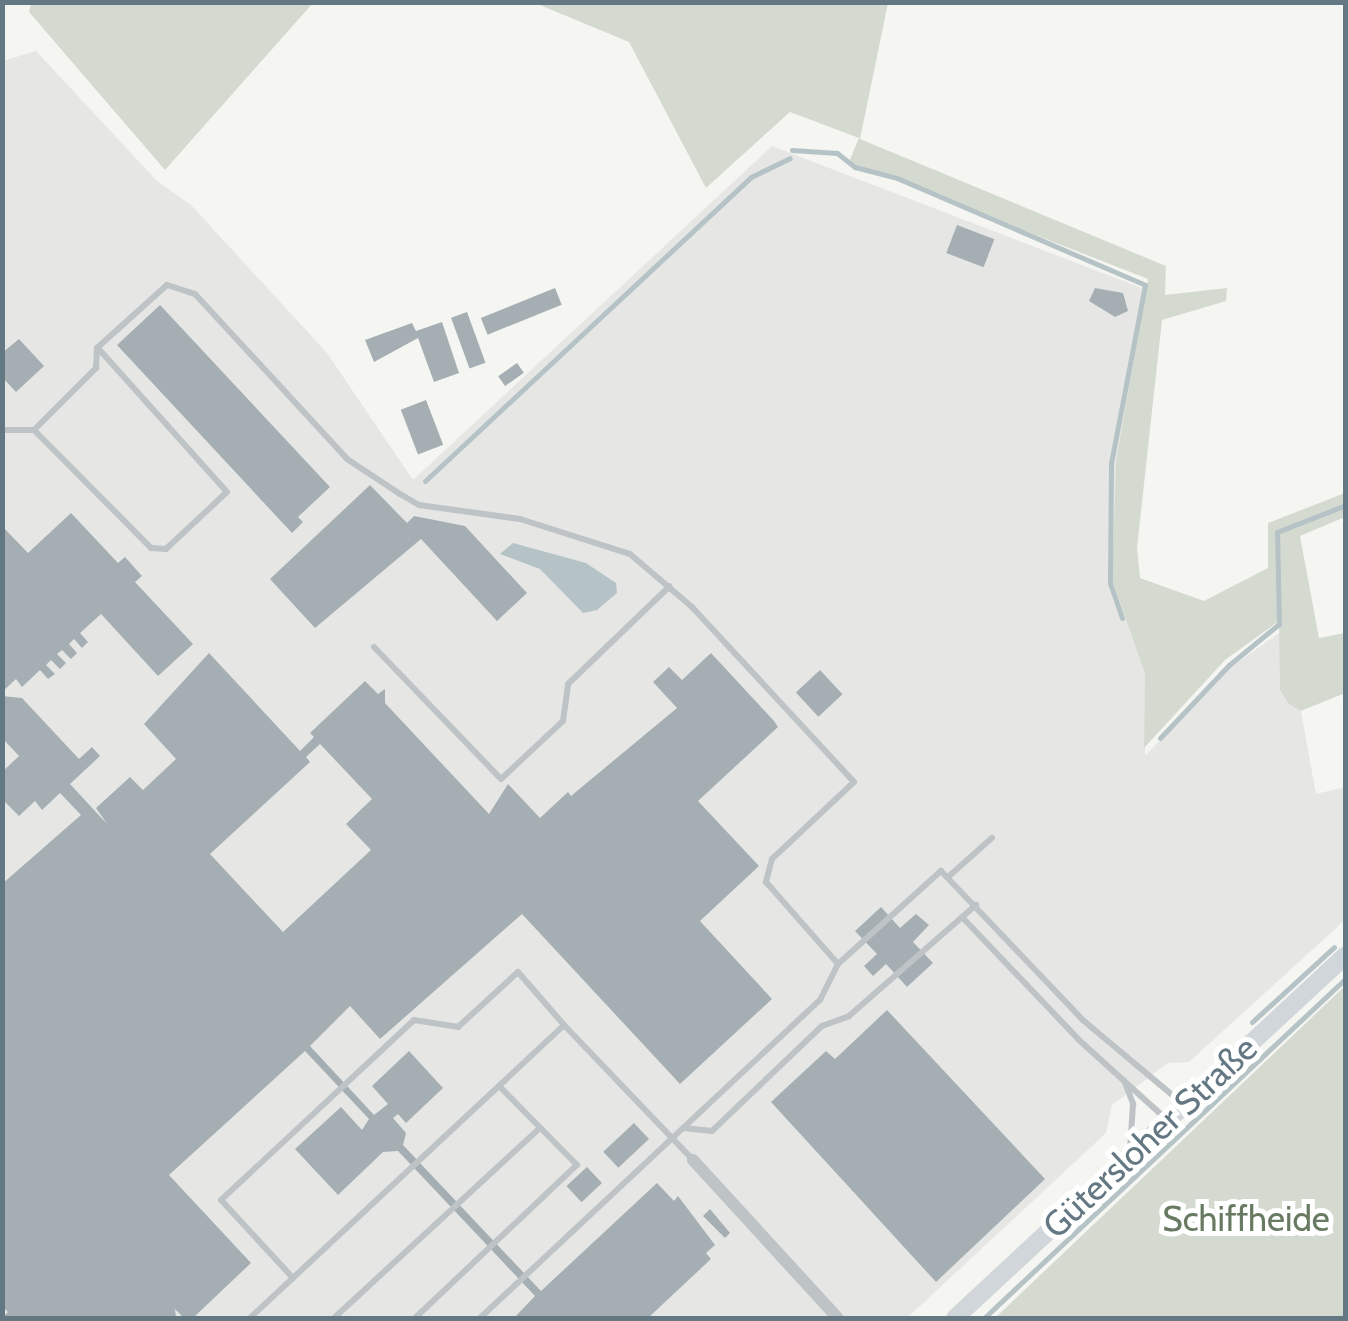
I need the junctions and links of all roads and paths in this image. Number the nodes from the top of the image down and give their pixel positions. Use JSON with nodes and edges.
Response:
{"nodes":[{"id":1,"x":97,"y":348,"type":"junction"},
{"id":2,"x":2,"y":430,"type":"edge"},
{"id":3,"x":34,"y":430,"type":"junction"},
{"id":4,"x":670,"y":586,"type":"junction"},
{"id":5,"x":374,"y":647,"type":"dead end"},
{"id":6,"x":992,"y":838,"type":"dead end"},
{"id":7,"x":948,"y":877,"type":"junction"},
{"id":8,"x":976,"y":905,"type":"junction"},
{"id":9,"x":962,"y":916,"type":"junction"},
{"id":10,"x":1346,"y":955,"type":"edge"},
{"id":11,"x":838,"y":964,"type":"junction"},
{"id":12,"x":564,"y":1025,"type":"junction"},
{"id":13,"x":1122,"y":1074,"type":"junction"},
{"id":14,"x":500,"y":1086,"type":"junction"},
{"id":15,"x":1184,"y":1105,"type":"junction"},
{"id":16,"x":1167,"y":1120,"type":"junction"},
{"id":17,"x":540,"y":1128,"type":"junction"},
{"id":18,"x":682,"y":1128,"type":"junction"},
{"id":19,"x":671,"y":1140,"type":"junction"},
{"id":20,"x":1129,"y":1155,"type":"junction"},
{"id":21,"x":693,"y":1160,"type":"joint"},
{"id":22,"x":294,"y":1278,"type":"junction"},
{"id":23,"x":818,"y":1292,"type":"junction"},
{"id":24,"x":250,"y":1318,"type":"edge"},
{"id":25,"x":334,"y":1318,"type":"edge"},
{"id":26,"x":415,"y":1318,"type":"edge"},
{"id":27,"x":480,"y":1318,"type":"edge"},
{"id":28,"x":838,"y":1318,"type":"edge"},
{"id":29,"x":851,"y":1318,"type":"edge"},
{"id":30,"x":955,"y":1318,"type":"edge"}],
"edges":[{"from":1,"to":3,"type":"lane"},
{"from":1,"to":3,"type":"lane"},
{"from":1,"to":4,"type":"lane"},
{"from":2,"to":3,"type":"lane"},
{"from":4,"to":5,"type":"lane"},
{"from":4,"to":11,"type":"lane"},
{"from":6,"to":7,"type":"lane"},
{"from":7,"to":8,"type":"lane"},
{"from":7,"to":11,"type":"lane"},
{"from":8,"to":9,"type":"lane"},
{"from":8,"to":15,"type":"lane"},
{"from":9,"to":13,"type":"lane"},
{"from":9,"to":18,"type":"lane"},
{"from":10,"to":15,"type":"main road","name":"Gütersloher Straße"},
{"from":11,"to":18,"type":"lane"},
{"from":12,"to":14,"type":"lane"},
{"from":12,"to":19,"type":"lane"},
{"from":12,"to":22,"type":"lane"},
{"from":13,"to":16,"type":"lane"},
{"from":13,"to":20,"type":"lane"},
{"from":14,"to":17,"type":"lane"},
{"from":14,"to":22,"type":"lane"},
{"from":15,"to":16,"type":"main road","name":"Gütersloher Straße"},
{"from":16,"to":20,"type":"main road","name":"Gütersloher Straße"},
{"from":17,"to":25,"type":"lane"},
{"from":17,"to":26,"type":"lane"},
{"from":18,"to":19,"type":"lane"},
{"from":19,"to":21,"type":"lane"},
{"from":19,"to":27,"type":"lane"},
{"from":20,"to":30,"type":"main road","name":"Gütersloher Straße"},
{"from":21,"to":23,"type":"street"},
{"from":22,"to":24,"type":"lane"},
{"from":23,"to":28,"type":"street"},
{"from":23,"to":29,"type":"street"}]}
